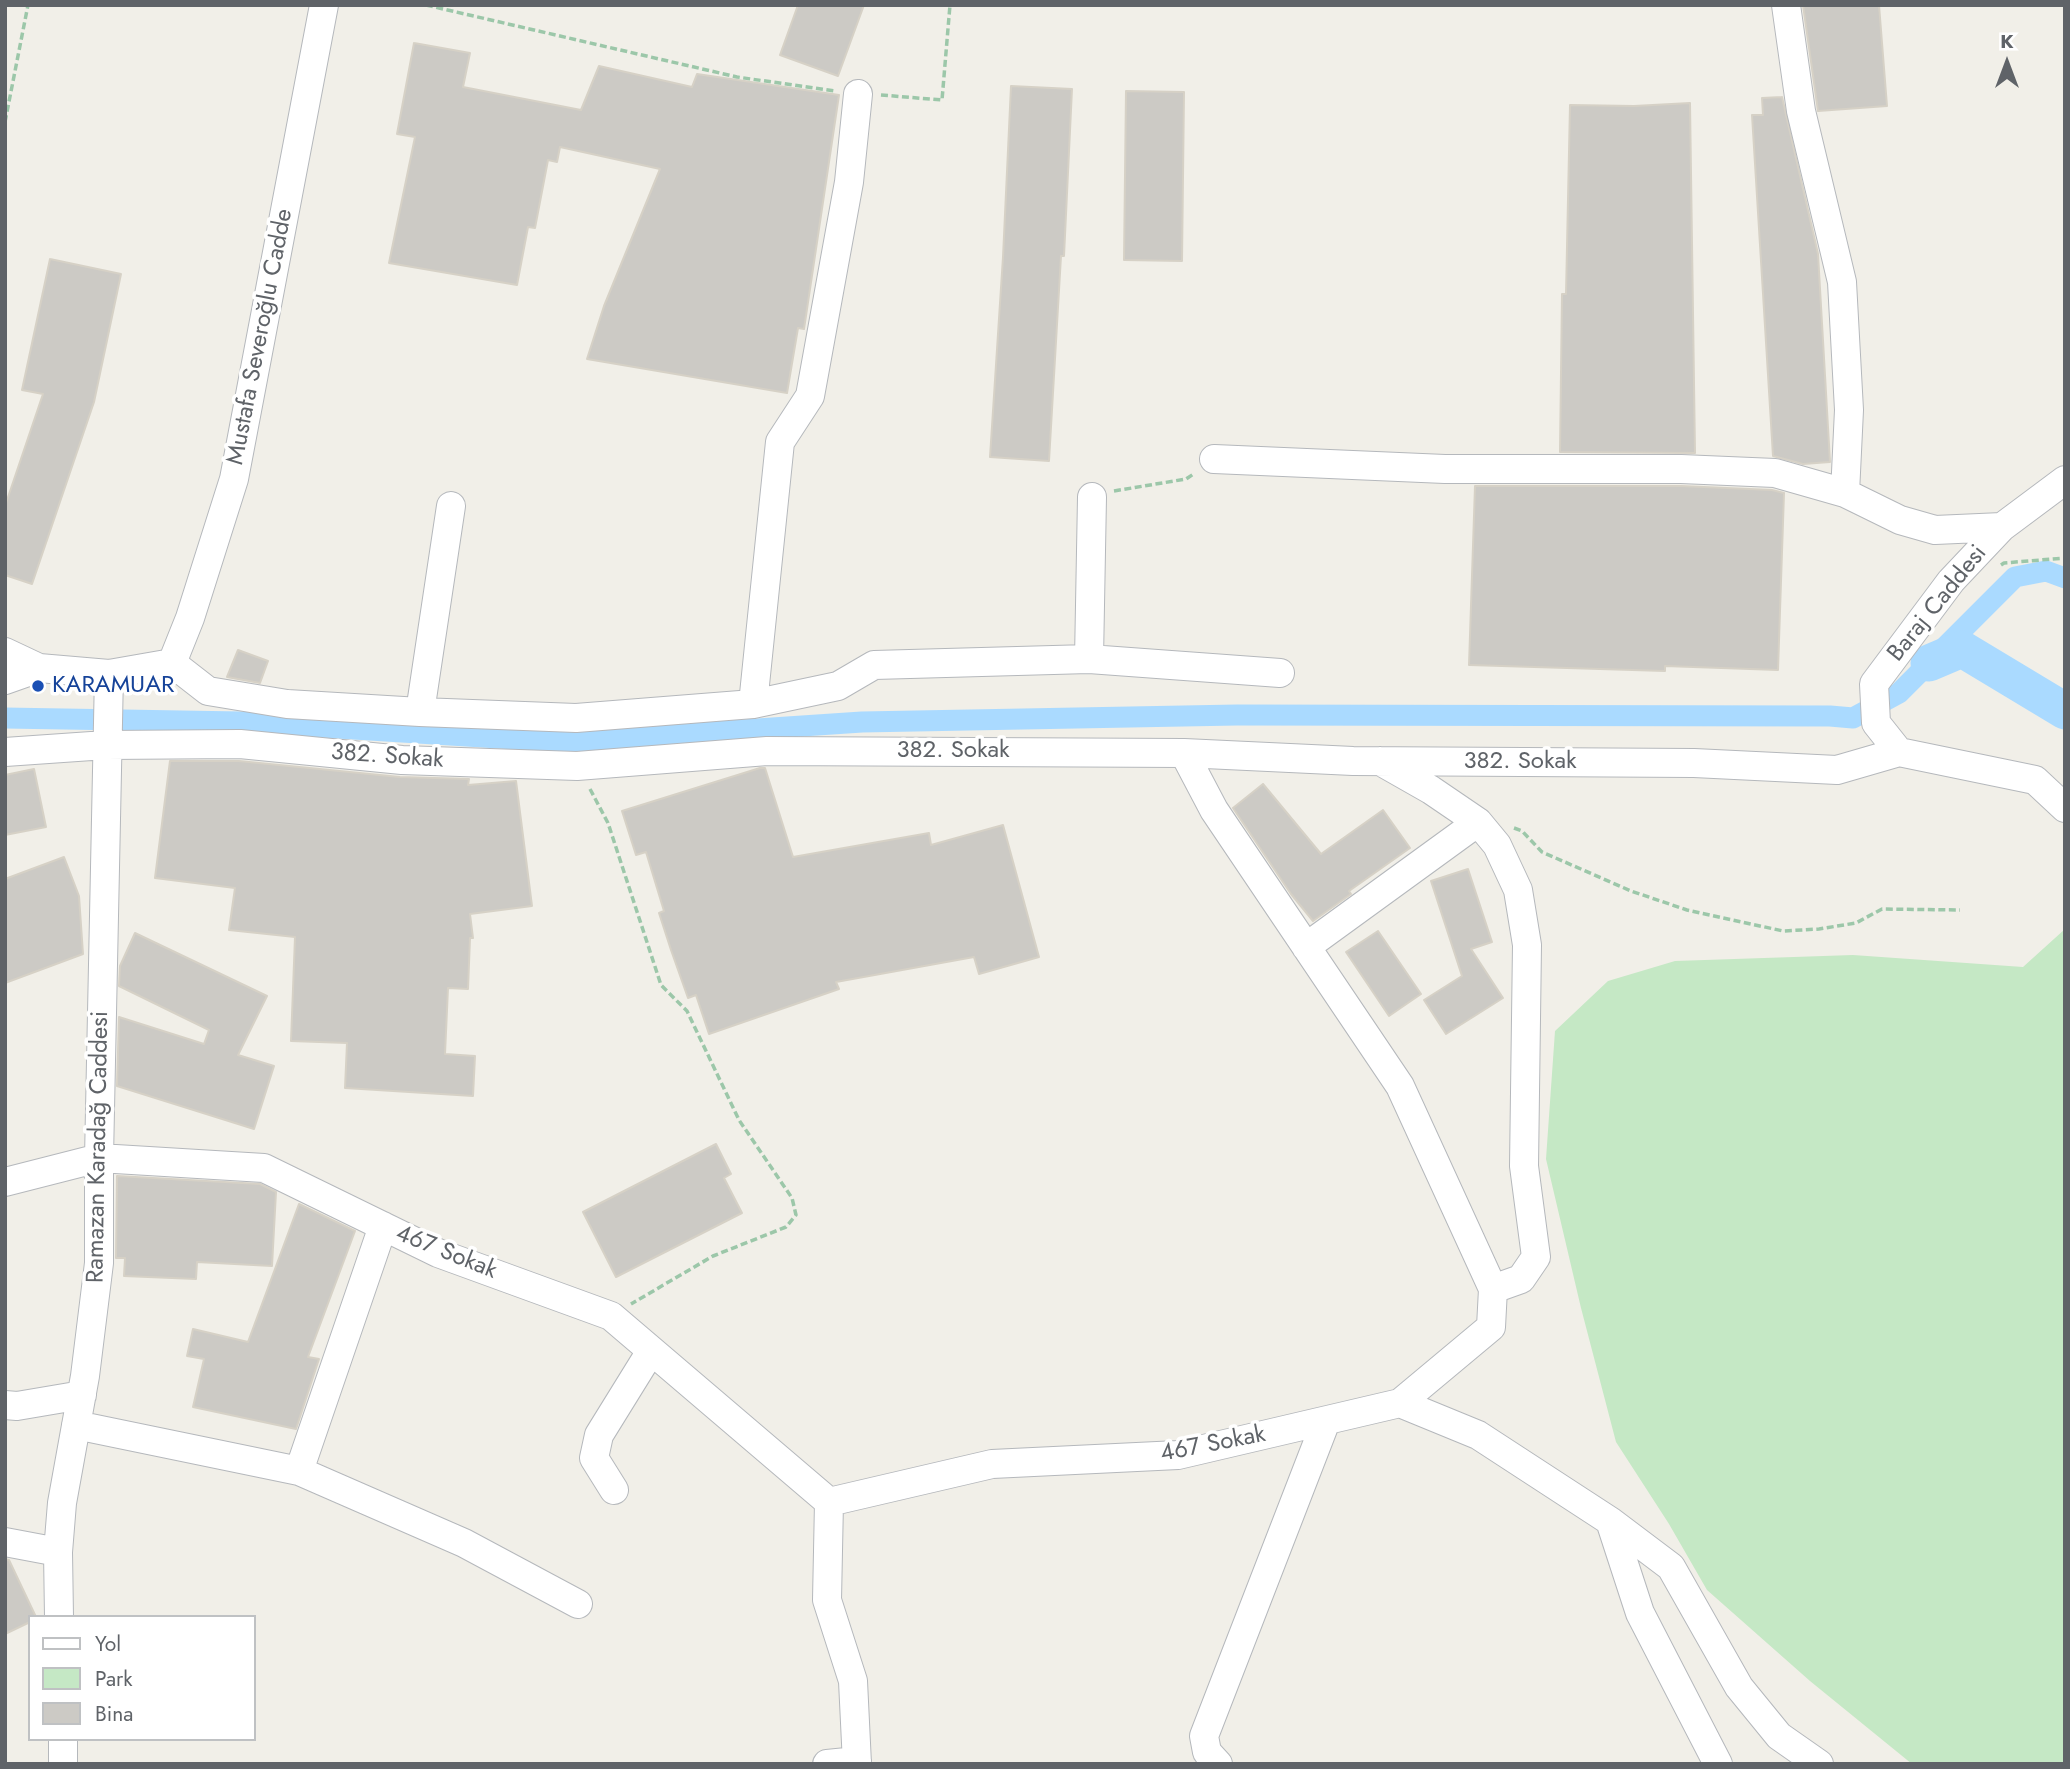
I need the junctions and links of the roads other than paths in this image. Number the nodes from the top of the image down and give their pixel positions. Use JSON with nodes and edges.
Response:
{"nodes":[{"id":1,"x":324,"y":5,"type":"edge"},
{"id":2,"x":1786,"y":5,"type":"edge"},
{"id":3,"x":858,"y":94,"type":"road end"},
{"id":4,"x":1214,"y":459,"type":"road end"},
{"id":5,"x":2065,"y":480,"type":"edge"},
{"id":6,"x":1845,"y":493,"type":"junction"},
{"id":7,"x":1092,"y":497,"type":"road end"},
{"id":8,"x":451,"y":506,"type":"dead end"},
{"id":9,"x":2002,"y":527,"type":"junction"},
{"id":10,"x":5,"y":652,"type":"edge"},
{"id":11,"x":1089,"y":659,"type":"junction"},
{"id":12,"x":172,"y":663,"type":"junction"},
{"id":13,"x":39,"y":668,"type":"junction"},
{"id":14,"x":1280,"y":673,"type":"dead end"},
{"id":15,"x":5,"y":680,"type":"edge"},
{"id":16,"x":108,"y":686,"type":"junction"},
{"id":17,"x":752,"y":704,"type":"junction"},
{"id":18,"x":420,"y":712,"type":"junction"},
{"id":19,"x":106,"y":745,"type":"junction"},
{"id":20,"x":5,"y":752,"type":"edge"},
{"id":21,"x":1184,"y":752,"type":"junction"},
{"id":22,"x":1899,"y":752,"type":"junction"},
{"id":23,"x":1379,"y":761,"type":"junction"},
{"id":24,"x":2065,"y":808,"type":"edge"},
{"id":25,"x":1478,"y":822,"type":"junction"},
{"id":26,"x":1306,"y":947,"type":"junction"},
{"id":27,"x":99,"y":1158,"type":"junction"},
{"id":28,"x":5,"y":1182,"type":"edge"},
{"id":29,"x":383,"y":1226,"type":"junction"},
{"id":30,"x":1493,"y":1289,"type":"junction"},
{"id":31,"x":651,"y":1350,"type":"junction"},
{"id":32,"x":82,"y":1395,"type":"junction"},
{"id":33,"x":1400,"y":1403,"type":"junction"},
{"id":34,"x":5,"y":1405,"type":"edge"},
{"id":35,"x":1326,"y":1421,"type":"junction"},
{"id":36,"x":76,"y":1425,"type":"junction"},
{"id":37,"x":299,"y":1471,"type":"junction"},
{"id":38,"x":614,"y":1490,"type":"dead end"},
{"id":39,"x":829,"y":1502,"type":"junction"},
{"id":40,"x":1610,"y":1521,"type":"junction"},
{"id":41,"x":5,"y":1542,"type":"edge"},
{"id":42,"x":58,"y":1552,"type":"junction"},
{"id":43,"x":578,"y":1604,"type":"dead end"},
{"id":44,"x":59,"y":1615,"type":"edge"},
{"id":45,"x":63,"y":1741,"type":"edge"},
{"id":46,"x":857,"y":1763,"type":"edge"},
{"id":47,"x":63,"y":1764,"type":"edge"},
{"id":48,"x":827,"y":1764,"type":"edge"},
{"id":49,"x":1218,"y":1764,"type":"edge"},
{"id":50,"x":1718,"y":1764,"type":"edge"},
{"id":51,"x":1819,"y":1764,"type":"edge"}],
"edges":[{"from":1,"to":12,"type":"street","name":"Mustafa Severoğlu Cadde"},
{"from":2,"to":6,"type":"street"},
{"from":3,"to":17,"type":"street"},
{"from":4,"to":6,"type":"street"},
{"from":5,"to":9,"type":"street","name":"Baraj Caddesi"},
{"from":6,"to":9,"type":"street"},
{"from":7,"to":11,"type":"street"},
{"from":8,"to":18,"type":"street"},
{"from":9,"to":22,"type":"street","name":"Baraj Caddesi"},
{"from":10,"to":13,"type":"street"},
{"from":11,"to":14,"type":"street"},
{"from":11,"to":17,"type":"street"},
{"from":12,"to":16,"type":"street"},
{"from":12,"to":18,"type":"street"},
{"from":13,"to":15,"type":"street"},
{"from":13,"to":16,"type":"street"},
{"from":16,"to":19,"type":"street","name":"Ramazan Karadağ Caddesi"},
{"from":17,"to":18,"type":"street"},
{"from":19,"to":20,"type":"street","name":"382. Sokak"},
{"from":19,"to":21,"type":"street","name":"382. Sokak"},
{"from":19,"to":27,"type":"street","name":"Ramazan Karadağ Caddesi"},
{"from":21,"to":23,"type":"street","name":"382. Sokak"},
{"from":21,"to":26,"type":"street"},
{"from":22,"to":23,"type":"street","name":"382. Sokak"},
{"from":22,"to":24,"type":"street"},
{"from":23,"to":25,"type":"street"},
{"from":25,"to":26,"type":"street"},
{"from":25,"to":30,"type":"street"},
{"from":26,"to":30,"type":"street"},
{"from":27,"to":28,"type":"street","name":"467 Sokak"},
{"from":27,"to":29,"type":"street","name":"467 Sokak"},
{"from":27,"to":32,"type":"street","name":"Ramazan Karadağ Caddesi"},
{"from":29,"to":31,"type":"street","name":"467 Sokak"},
{"from":29,"to":37,"type":"street"},
{"from":30,"to":33,"type":"street","name":"467 Sokak"},
{"from":31,"to":38,"type":"street"},
{"from":31,"to":39,"type":"street","name":"467 Sokak"},
{"from":32,"to":34,"type":"street"},
{"from":32,"to":36,"type":"street","name":"Ramazan Karadağ Caddesi"},
{"from":33,"to":35,"type":"street","name":"467 Sokak"},
{"from":33,"to":40,"type":"street"},
{"from":35,"to":39,"type":"street","name":"467 Sokak"},
{"from":35,"to":49,"type":"street"},
{"from":36,"to":37,"type":"street"},
{"from":36,"to":42,"type":"street","name":"Ramazan Karadağ Caddesi"},
{"from":37,"to":43,"type":"street"},
{"from":39,"to":46,"type":"street"},
{"from":40,"to":50,"type":"street"},
{"from":40,"to":51,"type":"street"},
{"from":41,"to":42,"type":"street"},
{"from":42,"to":44,"type":"street","name":"Ramazan Karadağ Caddesi"},
{"from":45,"to":47,"type":"street"},
{"from":46,"to":48,"type":"street"}]}
